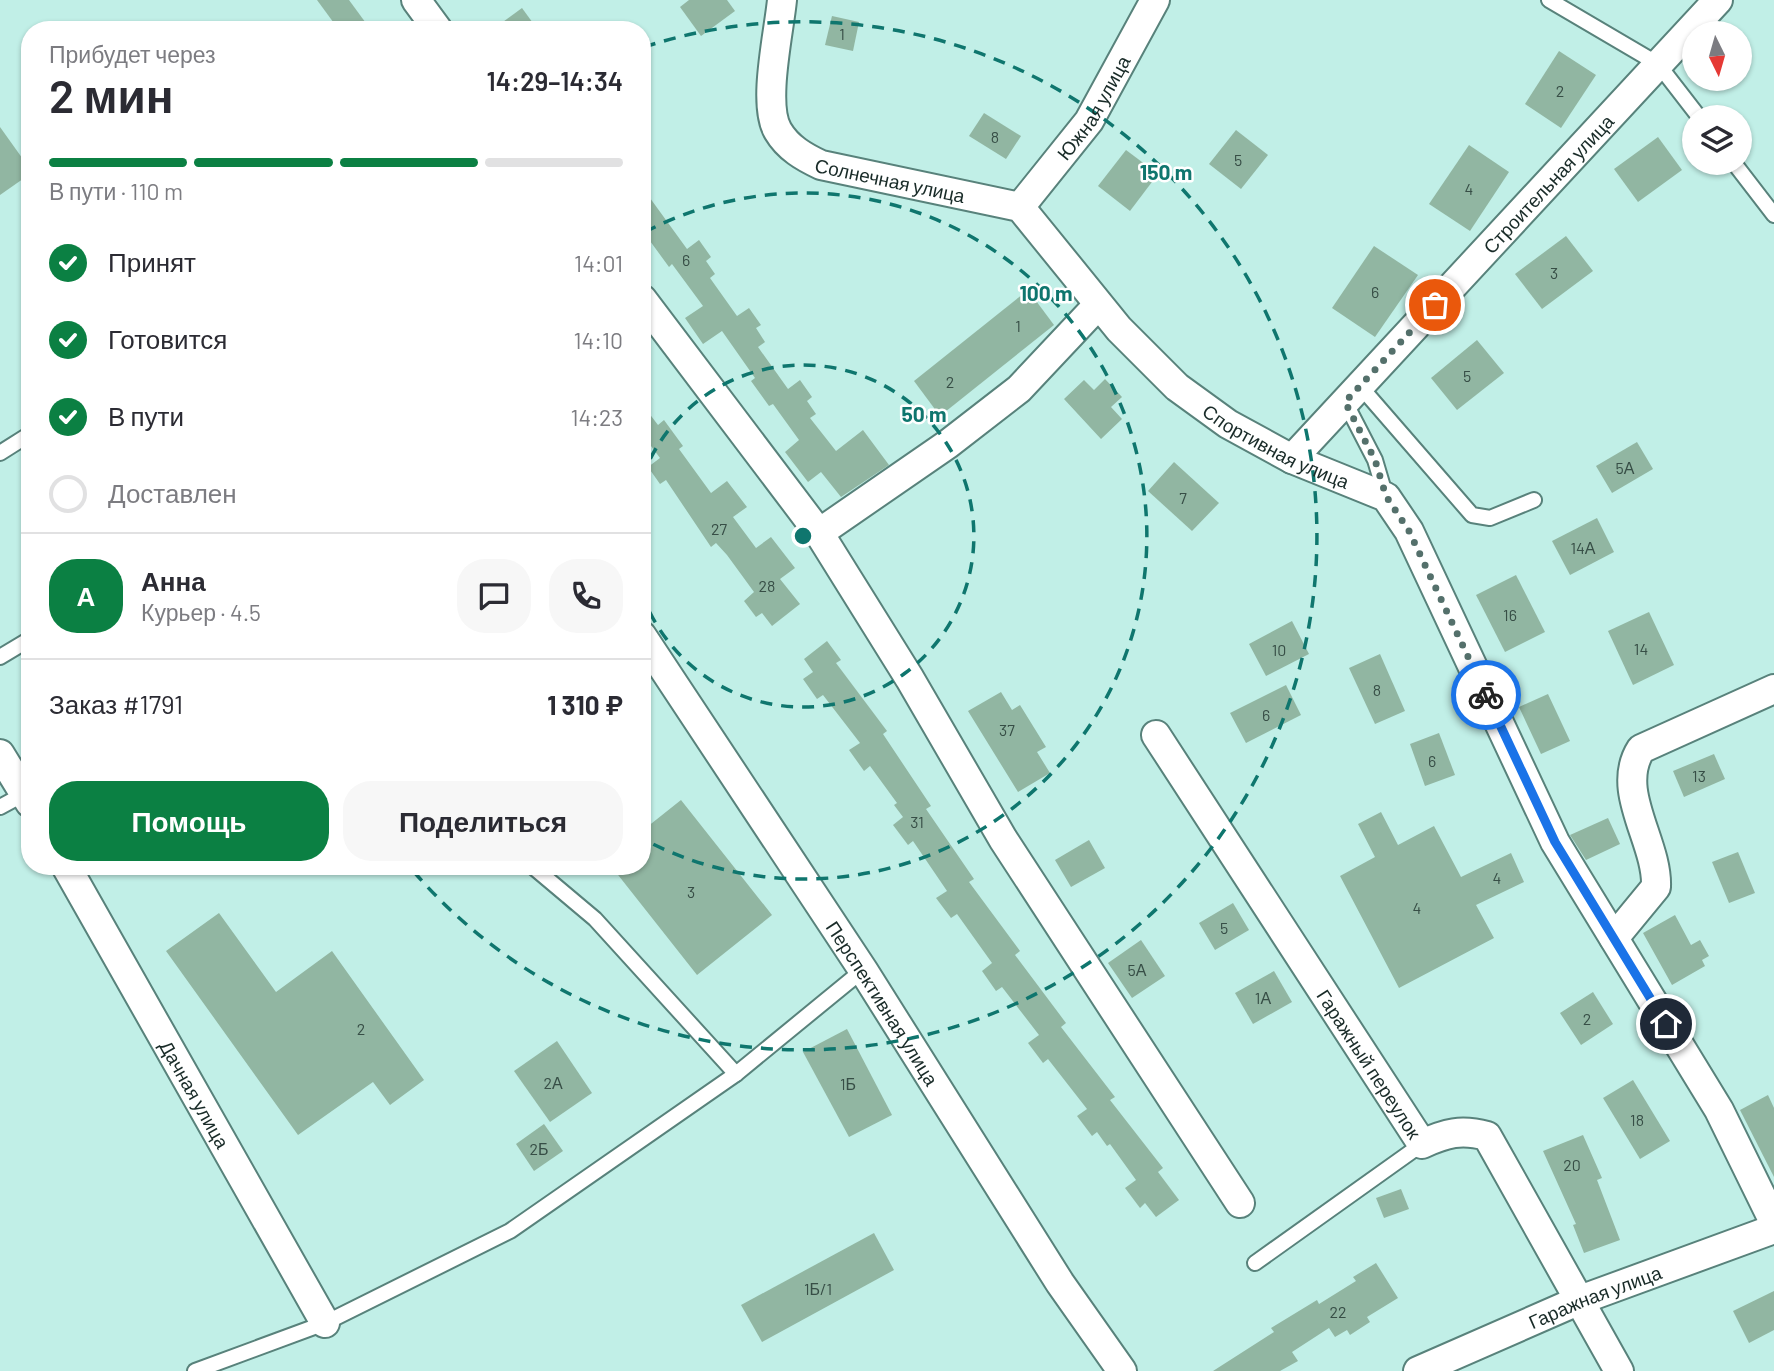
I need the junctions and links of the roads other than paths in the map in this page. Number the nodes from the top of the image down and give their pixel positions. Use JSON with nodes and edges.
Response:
{"nodes":[{"id":1,"x":416,"y":0,"type":"edge"},
{"id":2,"x":782,"y":0,"type":"edge"},
{"id":3,"x":1155,"y":0,"type":"edge"},
{"id":4,"x":1549,"y":0,"type":"edge"},
{"id":5,"x":1718,"y":0,"type":"edge"},
{"id":6,"x":431,"y":21,"type":"edge"},
{"id":7,"x":1658,"y":64,"type":"junction"},
{"id":8,"x":1690,"y":105,"type":"edge"},
{"id":9,"x":1743,"y":175,"type":"edge"},
{"id":10,"x":1020,"y":206,"type":"junction"},
{"id":11,"x":1774,"y":215,"type":"edge"},
{"id":12,"x":1098,"y":305,"type":"junction"},
{"id":13,"x":651,"y":311,"type":"edge"},
{"id":14,"x":1352,"y":394,"type":"junction"},
{"id":15,"x":21,"y":440,"type":"edge"},
{"id":16,"x":0,"y":453,"type":"edge"},
{"id":17,"x":1292,"y":459,"type":"junction"},
{"id":18,"x":1386,"y":496,"type":"junction"},
{"id":19,"x":1534,"y":500,"type":"dead end"},
{"id":20,"x":820,"y":533,"type":"junction"},
{"id":21,"x":21,"y":644,"type":"edge"},
{"id":22,"x":651,"y":650,"type":"edge"},
{"id":23,"x":0,"y":657,"type":"edge"},
{"id":24,"x":1774,"y":689,"type":"edge"},
{"id":25,"x":1156,"y":735,"type":"dead end"},
{"id":26,"x":0,"y":754,"type":"edge"},
{"id":27,"x":18,"y":802,"type":"edge"},
{"id":28,"x":71,"y":875,"type":"edge"},
{"id":29,"x":542,"y":875,"type":"edge"},
{"id":30,"x":1614,"y":937,"type":"junction"},
{"id":31,"x":863,"y":970,"type":"junction"},
{"id":32,"x":736,"y":1074,"type":"junction"},
{"id":33,"x":1422,"y":1144,"type":"junction"},
{"id":34,"x":1240,"y":1203,"type":"dead end"},
{"id":35,"x":1774,"y":1222,"type":"edge"},
{"id":36,"x":1774,"y":1229,"type":"edge"},
{"id":37,"x":1255,"y":1263,"type":"dead end"},
{"id":38,"x":1580,"y":1300,"type":"junction"},
{"id":39,"x":325,"y":1322,"type":"junction"},
{"id":40,"x":195,"y":1371,"type":"edge"},
{"id":41,"x":1122,"y":1371,"type":"edge"},
{"id":42,"x":1418,"y":1371,"type":"edge"},
{"id":43,"x":1619,"y":1371,"type":"edge"}],
"edges":[{"from":1,"to":6,"type":"street"},
{"from":2,"to":10,"type":"street","name":"Солнечная улица"},
{"from":3,"to":10,"type":"street","name":"Южная улица"},
{"from":4,"to":7,"type":"lane"},
{"from":5,"to":7,"type":"street","name":"Строительная улица"},
{"from":7,"to":8,"type":"lane"},
{"from":7,"to":14,"type":"street","name":"Строительная улица"},
{"from":9,"to":11,"type":"lane"},
{"from":10,"to":12,"type":"street"},
{"from":12,"to":17,"type":"street","name":"Спортивная улица"},
{"from":12,"to":20,"type":"street"},
{"from":13,"to":20,"type":"street"},
{"from":14,"to":17,"type":"street","name":"Строительная улица"},
{"from":14,"to":18,"type":"lane"},
{"from":14,"to":19,"type":"lane"},
{"from":15,"to":16,"type":"lane"},
{"from":17,"to":18,"type":"street","name":"Спортивная улица"},
{"from":18,"to":30,"type":"street"},
{"from":20,"to":34,"type":"street"},
{"from":21,"to":23,"type":"lane"},
{"from":22,"to":31,"type":"street","name":"Перспективная улица"},
{"from":24,"to":30,"type":"street"},
{"from":25,"to":33,"type":"street","name":"Гаражный переулок"},
{"from":26,"to":27,"type":"street"},
{"from":28,"to":39,"type":"street","name":"Дачная улица"},
{"from":29,"to":32,"type":"lane"},
{"from":30,"to":35,"type":"street"},
{"from":31,"to":32,"type":"lane"},
{"from":31,"to":41,"type":"street","name":"Перспективная улица"},
{"from":32,"to":39,"type":"lane"},
{"from":33,"to":37,"type":"lane"},
{"from":33,"to":38,"type":"street","name":"Гаражный переулок"},
{"from":36,"to":38,"type":"street","name":"Гаражная улица"},
{"from":38,"to":42,"type":"street","name":"Гаражная улица"},
{"from":38,"to":43,"type":"street","name":"Гаражный переулок"},
{"from":39,"to":40,"type":"lane"}]}
